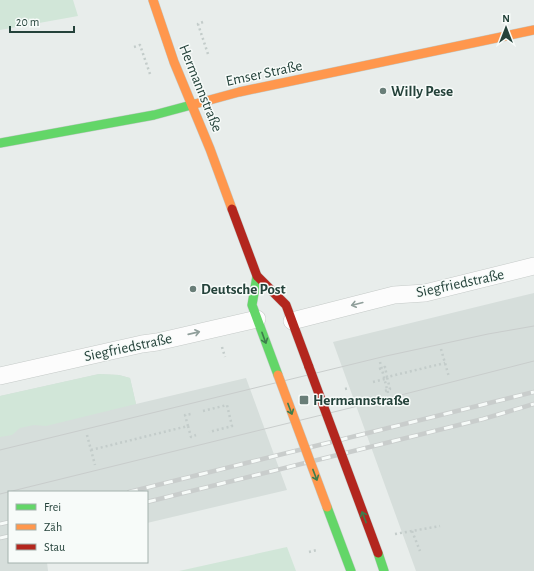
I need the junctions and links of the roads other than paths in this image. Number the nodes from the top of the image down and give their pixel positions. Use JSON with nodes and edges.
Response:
{"nodes":[{"id":1,"x":153,"y":0,"type":"edge"},
{"id":2,"x":534,"y":30,"type":"edge"},
{"id":3,"x":192,"y":105,"type":"junction"},
{"id":4,"x":0,"y":143,"type":"edge"},
{"id":5,"x":534,"y":266,"type":"edge"},
{"id":6,"x":257,"y":276,"type":"junction"},
{"id":7,"x":257,"y":319,"type":"junction"},
{"id":8,"x":292,"y":320,"type":"junction"},
{"id":9,"x":0,"y":376,"type":"edge"},
{"id":10,"x":351,"y":571,"type":"edge"},
{"id":11,"x":384,"y":571,"type":"edge"}],
"edges":[{"from":1,"to":3,"type":"main road","name":"Hermannstraße"},
{"from":2,"to":3,"type":"main road","name":"Emser Straße"},
{"from":3,"to":4,"type":"main road","name":"Emser Straße"},
{"from":3,"to":6,"type":"main road","name":"Hermannstraße"},
{"from":5,"to":8,"type":"street","name":"Siegfriedstraße","one_way":true},
{"from":6,"to":7,"type":"main road"},
{"from":6,"to":8,"type":"main road","name":"Hermannstraße"},
{"from":9,"to":7,"type":"street","name":"Siegfriedstraße","one_way":true},
{"from":7,"to":10,"type":"main road","one_way":true,"bridge":true},
{"from":11,"to":8,"type":"main road","name":"Hermannstraße","one_way":true,"bridge":true}]}
